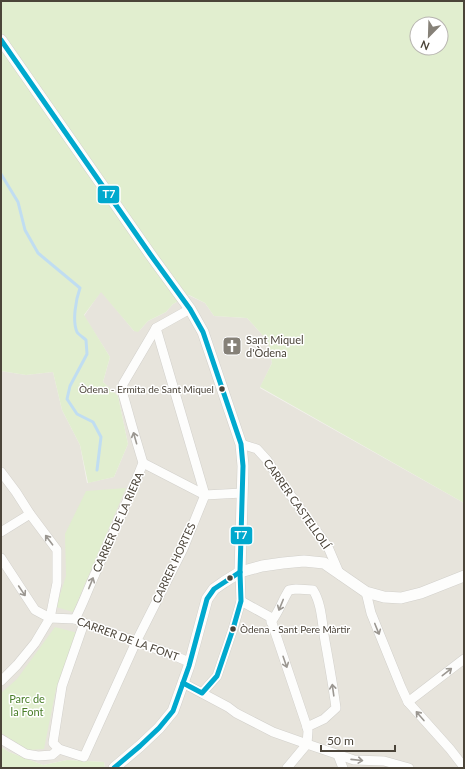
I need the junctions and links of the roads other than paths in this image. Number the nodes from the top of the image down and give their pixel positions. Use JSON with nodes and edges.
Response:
{"nodes":[{"id":1,"x":1,"y":40,"type":"edge"},
{"id":2,"x":190,"y":309,"type":"junction"},
{"id":3,"x":156,"y":328,"type":"junction"},
{"id":4,"x":242,"y":444,"type":"junction"},
{"id":5,"x":143,"y":463,"type":"junction"},
{"id":6,"x":1,"y":472,"type":"edge"},
{"id":7,"x":242,"y":493,"type":"junction"},
{"id":8,"x":205,"y":495,"type":"junction"},
{"id":9,"x":30,"y":514,"type":"junction"},
{"id":10,"x":1,"y":532,"type":"edge"},
{"id":11,"x":1,"y":558,"type":"edge"},
{"id":12,"x":240,"y":572,"type":"junction"},
{"id":13,"x":341,"y":576,"type":"junction"},
{"id":14,"x":464,"y":576,"type":"edge"},
{"id":15,"x":366,"y":592,"type":"junction"},
{"id":16,"x":241,"y":601,"type":"junction"},
{"id":17,"x":50,"y":618,"type":"junction"},
{"id":18,"x":75,"y":619,"type":"junction"},
{"id":19,"x":271,"y":622,"type":"junction"},
{"id":20,"x":84,"y":623,"type":"junction"},
{"id":21,"x":136,"y":642,"type":"junction"},
{"id":22,"x":464,"y":659,"type":"edge"},
{"id":23,"x":189,"y":662,"type":"junction"},
{"id":24,"x":1,"y":681,"type":"edge"},
{"id":25,"x":183,"y":682,"type":"junction"},
{"id":26,"x":202,"y":693,"type":"junction"},
{"id":27,"x":408,"y":702,"type":"junction"},
{"id":28,"x":307,"y":727,"type":"junction"},
{"id":29,"x":1,"y":739,"type":"edge"},
{"id":30,"x":307,"y":744,"type":"junction"},
{"id":31,"x":56,"y":746,"type":"junction"},
{"id":32,"x":338,"y":754,"type":"junction"},
{"id":33,"x":464,"y":767,"type":"edge"},
{"id":34,"x":114,"y":768,"type":"edge"},
{"id":35,"x":287,"y":768,"type":"edge"},
{"id":36,"x":343,"y":768,"type":"edge"},
{"id":37,"x":409,"y":768,"type":"edge"}],
"edges":[{"from":1,"to":2,"type":"street"},
{"from":2,"to":3,"type":"street"},
{"from":2,"to":4,"type":"street"},
{"from":5,"to":3,"type":"street","name":"CARRER DE LA RIERA","one_way":true},
{"from":3,"to":8,"type":"street"},
{"from":4,"to":7,"type":"street"},
{"from":4,"to":13,"type":"street","name":"CARRER CASTELLOLÍ"},
{"from":5,"to":8,"type":"street"},
{"from":18,"to":5,"type":"street","name":"CARRER DE LA RIERA","one_way":true},
{"from":6,"to":9,"type":"street"},
{"from":7,"to":8,"type":"street"},
{"from":7,"to":12,"type":"street"},
{"from":8,"to":21,"type":"street","name":"CARRER HORTES"},
{"from":9,"to":10,"type":"street"},
{"from":17,"to":9,"type":"street","one_way":true},
{"from":11,"to":17,"type":"street","name":"CARRER DE LA FONT","one_way":true},
{"from":12,"to":13,"type":"street"},
{"from":12,"to":16,"type":"street"},
{"from":12,"to":23,"type":"street"},
{"from":13,"to":15,"type":"street"},
{"from":14,"to":15,"type":"street"},
{"from":15,"to":27,"type":"street","one_way":true},
{"from":16,"to":19,"type":"street"},
{"from":16,"to":26,"type":"street"},
{"from":17,"to":18,"type":"street","name":"CARRER DE LA FONT"},
{"from":17,"to":24,"type":"street"},
{"from":18,"to":20,"type":"street","name":"CARRER DE LA FONT"},
{"from":19,"to":28,"type":"street","one_way":true},
{"from":28,"to":19,"type":"street","one_way":true},
{"from":20,"to":21,"type":"street","name":"CARRER DE LA FONT"},
{"from":20,"to":31,"type":"street"},
{"from":21,"to":23,"type":"street","name":"CARRER DE LA FONT"},
{"from":21,"to":31,"type":"street","name":"CARRER HORTES"},
{"from":27,"to":22,"type":"street","one_way":true},
{"from":23,"to":25,"type":"street"},
{"from":25,"to":26,"type":"street"},
{"from":25,"to":34,"type":"street"},
{"from":26,"to":30,"type":"street"},
{"from":33,"to":27,"type":"street","one_way":true},
{"from":28,"to":30,"type":"street"},
{"from":29,"to":31,"type":"street"},
{"from":30,"to":32,"type":"street"},
{"from":30,"to":35,"type":"street"},
{"from":32,"to":36,"type":"street"},
{"from":32,"to":37,"type":"street","one_way":true}]}
